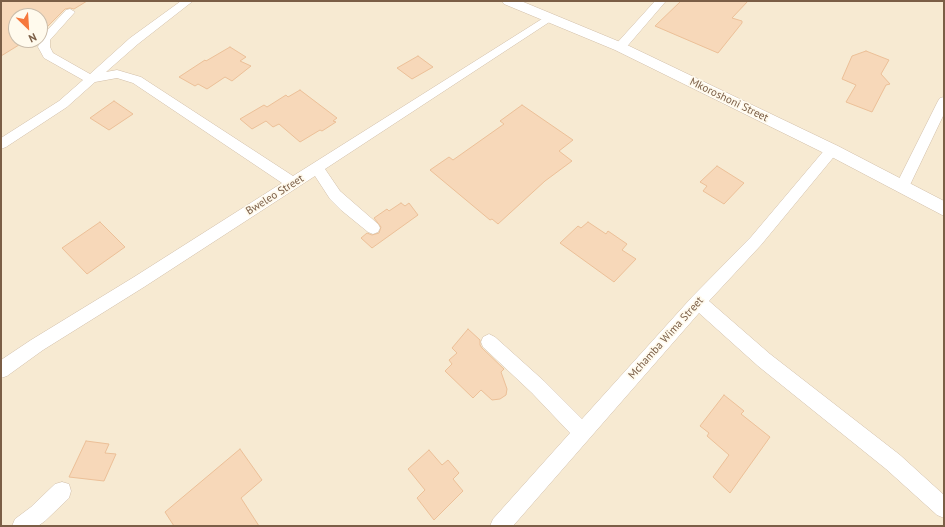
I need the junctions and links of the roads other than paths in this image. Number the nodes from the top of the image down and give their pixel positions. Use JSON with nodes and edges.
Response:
{"nodes":[{"id":1,"x":188,"y":1,"type":"edge"},
{"id":2,"x":509,"y":1,"type":"edge"},
{"id":3,"x":662,"y":1,"type":"edge"},
{"id":4,"x":70,"y":12,"type":"dead end"},
{"id":5,"x":549,"y":19,"type":"junction"},
{"id":6,"x":620,"y":47,"type":"junction"},
{"id":7,"x":90,"y":79,"type":"junction"},
{"id":8,"x":944,"y":101,"type":"edge"},
{"id":9,"x":1,"y":144,"type":"edge"},
{"id":10,"x":832,"y":150,"type":"junction"},
{"id":11,"x":317,"y":168,"type":"junction"},
{"id":12,"x":293,"y":183,"type":"junction"},
{"id":13,"x":902,"y":187,"type":"junction"},
{"id":14,"x":944,"y":209,"type":"edge"},
{"id":15,"x":373,"y":228,"type":"dead end"},
{"id":16,"x":698,"y":302,"type":"junction"},
{"id":17,"x":489,"y":342,"type":"dead end"},
{"id":18,"x":1,"y":370,"type":"edge"},
{"id":19,"x":582,"y":432,"type":"junction"},
{"id":20,"x":62,"y":491,"type":"dead end"},
{"id":21,"x":944,"y":508,"type":"edge"},
{"id":22,"x":22,"y":526,"type":"edge"},
{"id":23,"x":500,"y":526,"type":"edge"}],
"edges":[{"from":1,"to":7,"type":"street"},
{"from":2,"to":5,"type":"street","name":"Mkoroshoni Street"},
{"from":3,"to":6,"type":"street"},
{"from":4,"to":7,"type":"street"},
{"from":5,"to":6,"type":"street","name":"Mkoroshoni Street"},
{"from":5,"to":11,"type":"street","name":"Bweleo Street"},
{"from":6,"to":10,"type":"street","name":"Mkoroshoni Street"},
{"from":7,"to":9,"type":"street"},
{"from":7,"to":12,"type":"street"},
{"from":8,"to":13,"type":"street"},
{"from":10,"to":13,"type":"street","name":"Mkoroshoni Street"},
{"from":10,"to":16,"type":"street","name":"Mchamba Wima Street"},
{"from":11,"to":12,"type":"street","name":"Bweleo Street"},
{"from":11,"to":15,"type":"street"},
{"from":12,"to":18,"type":"street","name":"Bweleo Street"},
{"from":13,"to":14,"type":"street","name":"Mkoroshoni Street"},
{"from":16,"to":19,"type":"street","name":"Mchamba Wima Street"},
{"from":16,"to":21,"type":"street"},
{"from":17,"to":19,"type":"street"},
{"from":19,"to":23,"type":"street","name":"Mchamba Wima Street"},
{"from":20,"to":22,"type":"street"}]}
